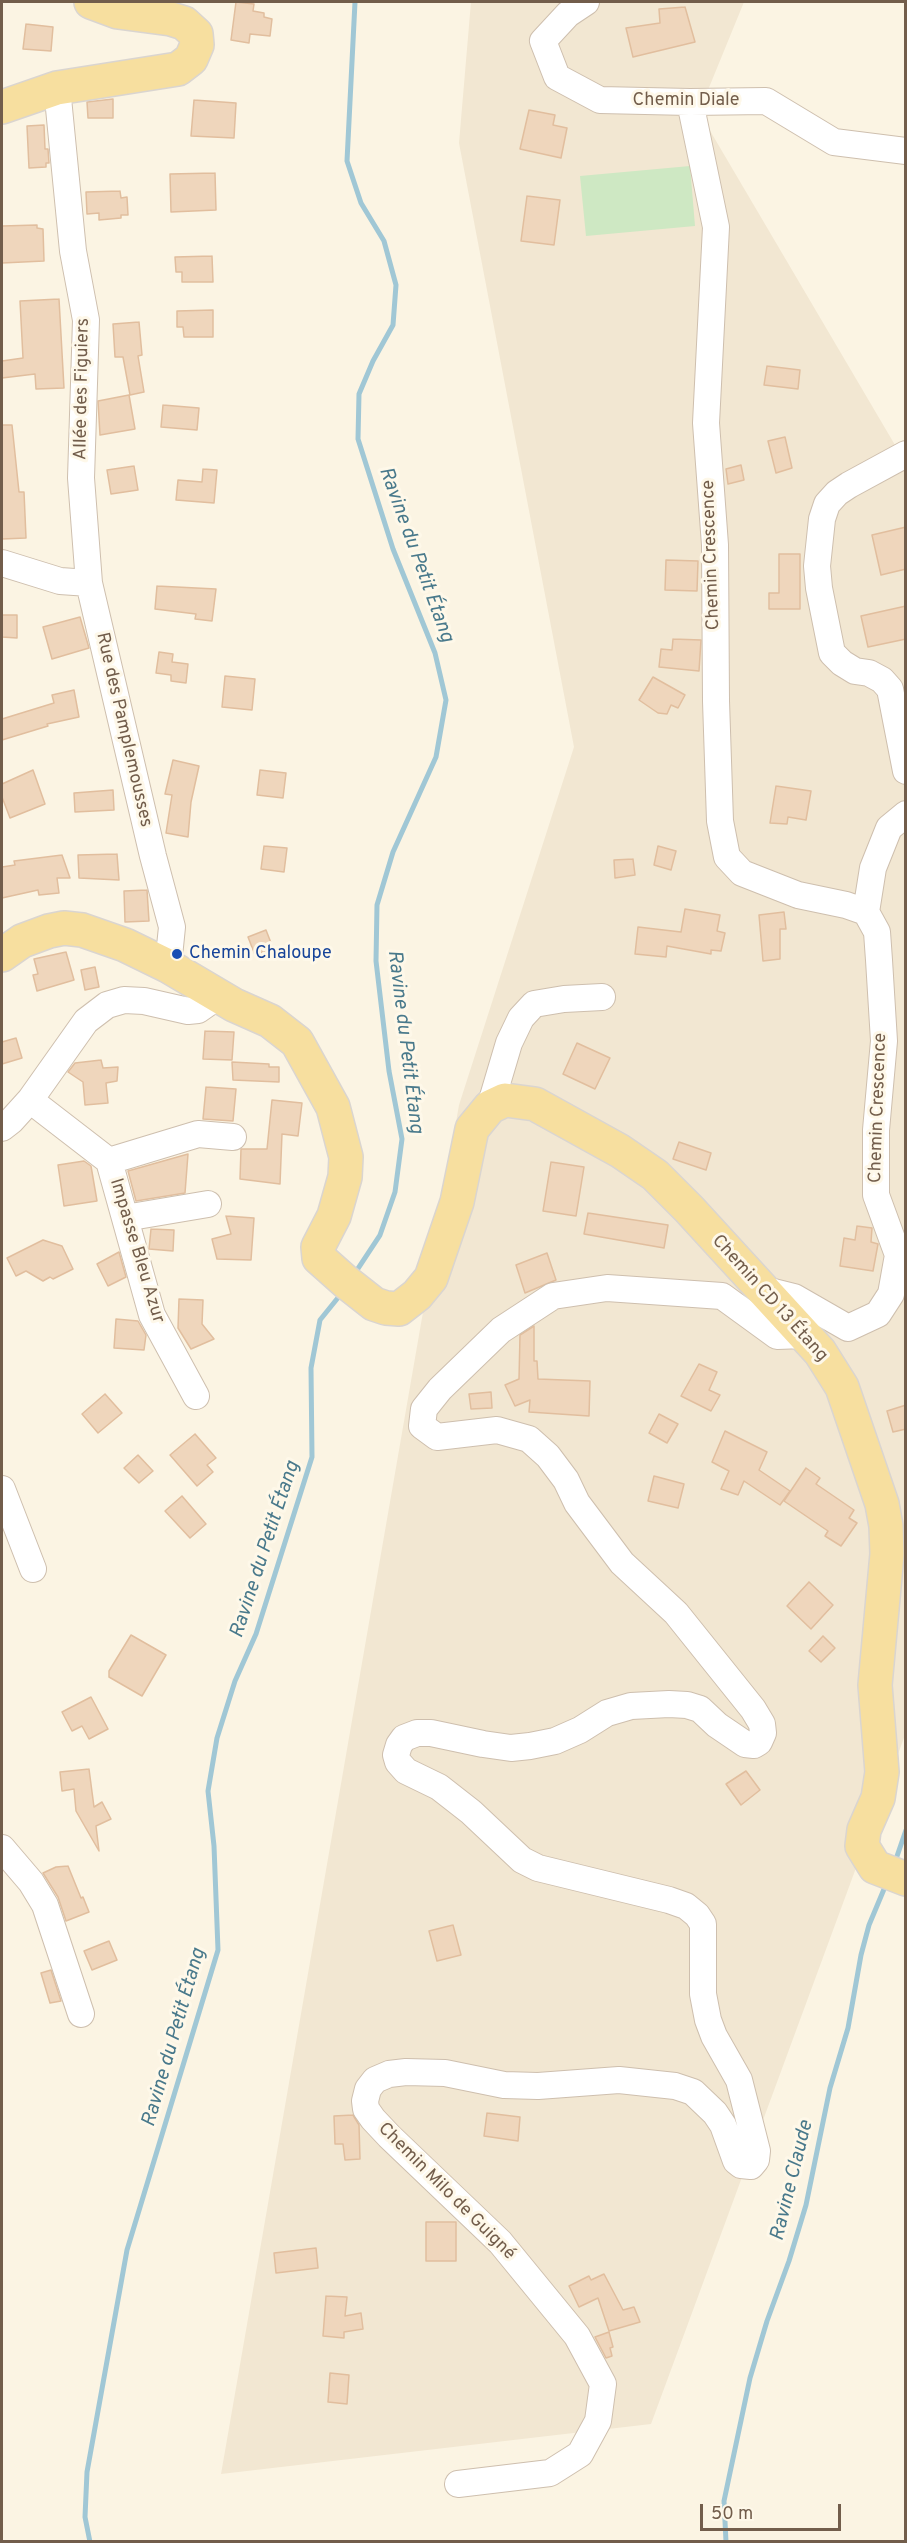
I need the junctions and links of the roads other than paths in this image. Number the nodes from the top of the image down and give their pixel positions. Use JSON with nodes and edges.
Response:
{"nodes":[{"id":1,"x":91,"y":2,"type":"edge"},
{"id":2,"x":586,"y":2,"type":"edge"},
{"id":3,"x":57,"y":88,"type":"junction"},
{"id":4,"x":690,"y":102,"type":"junction"},
{"id":5,"x":2,"y":107,"type":"edge"},
{"id":6,"x":906,"y":151,"type":"edge"},
{"id":7,"x":906,"y":454,"type":"edge"},
{"id":8,"x":2,"y":563,"type":"edge"},
{"id":9,"x":89,"y":583,"type":"junction"},
{"id":10,"x":906,"y":771,"type":"edge"},
{"id":11,"x":906,"y":814,"type":"edge"},
{"id":12,"x":866,"y":912,"type":"junction"},
{"id":13,"x":2,"y":955,"type":"edge"},
{"id":14,"x":168,"y":966,"type":"junction"},
{"id":15,"x":215,"y":993,"type":"junction"},
{"id":16,"x":602,"y":997,"type":"dead end"},
{"id":17,"x":30,"y":1100,"type":"junction"},
{"id":18,"x":490,"y":1107,"type":"junction"},
{"id":19,"x":2,"y":1128,"type":"edge"},
{"id":20,"x":232,"y":1137,"type":"dead end"},
{"id":21,"x":109,"y":1161,"type":"junction"},
{"id":22,"x":208,"y":1204,"type":"dead end"},
{"id":23,"x":124,"y":1218,"type":"junction"},
{"id":24,"x":762,"y":1288,"type":"junction"},
{"id":25,"x":804,"y":1335,"type":"junction"},
{"id":26,"x":196,"y":1395,"type":"dead end"},
{"id":27,"x":2,"y":1489,"type":"edge"},
{"id":28,"x":33,"y":1569,"type":"dead end"},
{"id":29,"x":2,"y":1848,"type":"edge"},
{"id":30,"x":906,"y":1879,"type":"edge"},
{"id":31,"x":81,"y":2014,"type":"dead end"},
{"id":32,"x":458,"y":2484,"type":"dead end"}],
"edges":[{"from":1,"to":3,"type":"main road"},
{"from":2,"to":4,"type":"street","name":"Chemin Diale"},
{"from":3,"to":5,"type":"main road"},
{"from":3,"to":9,"type":"street","name":"Allée des Figuiers"},
{"from":4,"to":6,"type":"street","name":"Chemin Diale"},
{"from":4,"to":12,"type":"street","name":"Chemin Crescence"},
{"from":7,"to":10,"type":"street"},
{"from":8,"to":9,"type":"street"},
{"from":9,"to":14,"type":"street","name":"Rue des Pamplemousses"},
{"from":11,"to":12,"type":"street"},
{"from":12,"to":24,"type":"street","name":"Chemin Crescence"},
{"from":13,"to":14,"type":"main road"},
{"from":14,"to":15,"type":"main road"},
{"from":15,"to":17,"type":"street"},
{"from":15,"to":18,"type":"main road"},
{"from":16,"to":18,"type":"street"},
{"from":17,"to":19,"type":"street"},
{"from":17,"to":21,"type":"street","name":"Impasse Bleu Azur"},
{"from":18,"to":24,"type":"main road","name":"Chemin CD 13 Étang"},
{"from":20,"to":21,"type":"street"},
{"from":21,"to":23,"type":"street","name":"Impasse Bleu Azur"},
{"from":22,"to":23,"type":"street"},
{"from":23,"to":26,"type":"street","name":"Impasse Bleu Azur"},
{"from":24,"to":25,"type":"main road","name":"Chemin CD 13 Étang"},
{"from":25,"to":30,"type":"main road","name":"Chemin CD 13 Étang"},
{"from":25,"to":32,"type":"street","name":"Chemin Milo de Guigné"},
{"from":27,"to":28,"type":"street"},
{"from":29,"to":31,"type":"street"}]}
